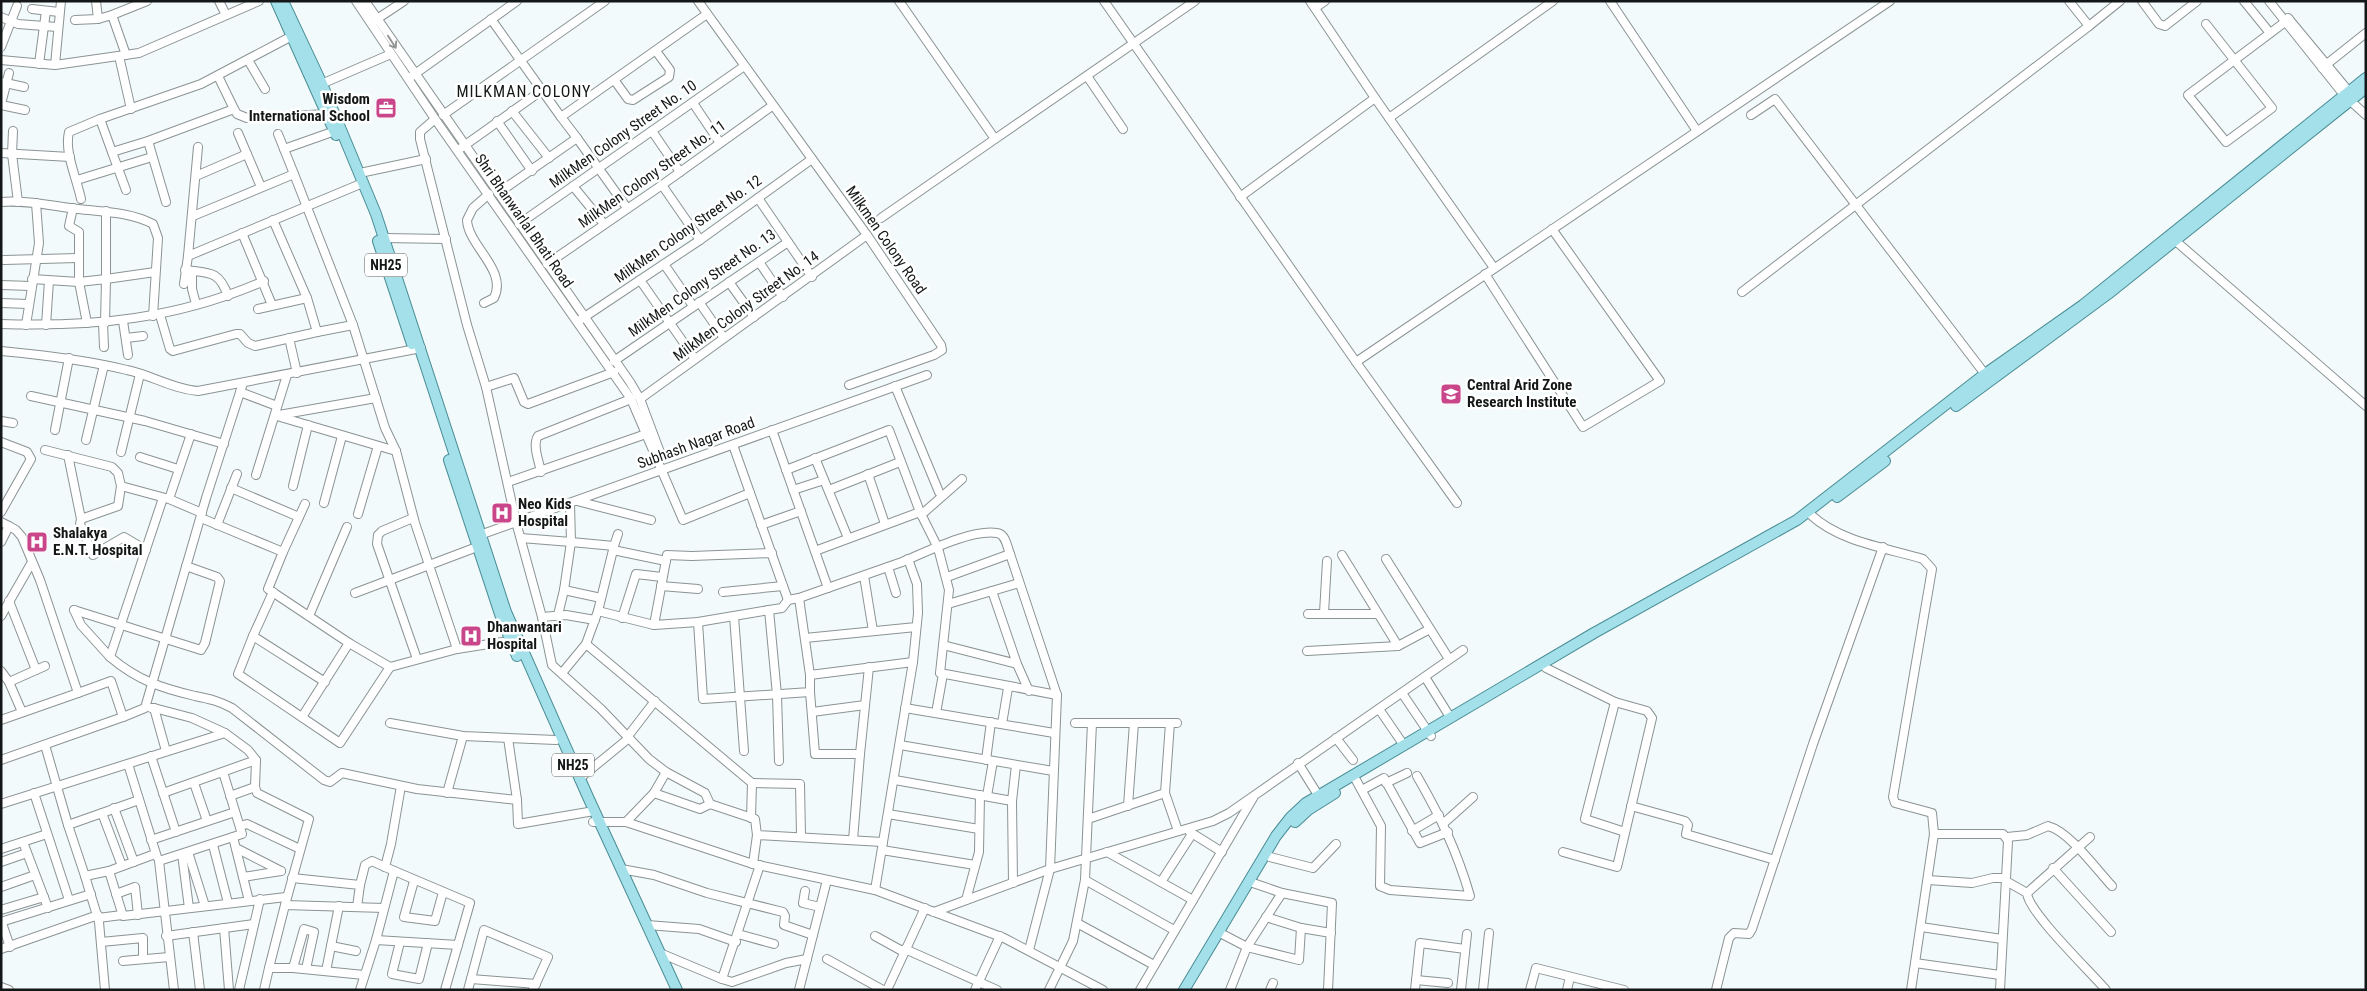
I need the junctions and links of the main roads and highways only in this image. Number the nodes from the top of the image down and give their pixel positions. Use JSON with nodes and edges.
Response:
{"nodes":[{"id":1,"x":276,"y":1,"type":"edge"},
{"id":2,"x":283,"y":1,"type":"edge"},
{"id":3,"x":2366,"y":78,"type":"edge"},
{"id":4,"x":319,"y":85,"type":"junction"},
{"id":5,"x":2366,"y":88,"type":"edge"},
{"id":6,"x":2349,"y":96,"type":"junction"},
{"id":7,"x":417,"y":349,"type":"junction"},
{"id":8,"x":1987,"y":377,"type":"junction"},
{"id":9,"x":514,"y":640,"type":"junction"},
{"id":10,"x":1429,"y":733,"type":"junction"},
{"id":11,"x":594,"y":817,"type":"junction"},
{"id":12,"x":670,"y":990,"type":"edge"},
{"id":13,"x":677,"y":990,"type":"edge"},
{"id":14,"x":1184,"y":990,"type":"edge"},
{"id":15,"x":1190,"y":990,"type":"edge"}],
"edges":[{"from":1,"to":4,"type":"main road","number":"NH25"},
{"from":2,"to":4,"type":"main road","number":"NH25"},
{"from":3,"to":6,"type":"main road"},
{"from":4,"to":7,"type":"main road","number":"NH25"},
{"from":4,"to":7,"type":"main road","number":"NH25"},
{"from":5,"to":6,"type":"main road"},
{"from":6,"to":8,"type":"main road"},
{"from":7,"to":9,"type":"main road","number":"NH25"},
{"from":8,"to":10,"type":"main road"},
{"from":8,"to":10,"type":"main road"},
{"from":9,"to":11,"type":"main road","number":"NH25"},
{"from":9,"to":11,"type":"main road","number":"NH25"},
{"from":10,"to":14,"type":"main road"},
{"from":10,"to":15,"type":"main road"},
{"from":11,"to":12,"type":"main road","number":"NH25"},
{"from":11,"to":13,"type":"main road","number":"NH25"}]}
